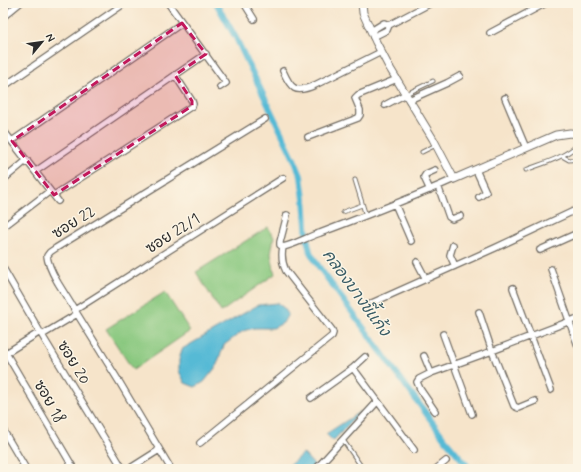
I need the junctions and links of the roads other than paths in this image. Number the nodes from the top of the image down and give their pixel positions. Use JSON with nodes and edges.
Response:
{"nodes":[{"id":1,"x":20,"y":3,"type":"edge"},
{"id":2,"x":125,"y":3,"type":"edge"},
{"id":3,"x":168,"y":3,"type":"edge"},
{"id":4,"x":244,"y":3,"type":"edge"},
{"id":5,"x":362,"y":3,"type":"edge"},
{"id":6,"x":430,"y":3,"type":"edge"},
{"id":7,"x":546,"y":3,"type":"edge"},
{"id":8,"x":3,"y":17,"type":"edge"},
{"id":9,"x":254,"y":19,"type":"dead end"},
{"id":10,"x":182,"y":23,"type":"junction"},
{"id":11,"x":490,"y":33,"type":"dead end"},
{"id":12,"x":372,"y":34,"type":"junction"},
{"id":13,"x":381,"y":52,"type":"junction"},
{"id":14,"x":206,"y":54,"type":"junction"},
{"id":15,"x":283,"y":71,"type":"dead end"},
{"id":16,"x":174,"y":75,"type":"junction"},
{"id":17,"x":460,"y":76,"type":"dead end"},
{"id":18,"x":396,"y":79,"type":"junction"},
{"id":19,"x":433,"y":81,"type":"dead end"},
{"id":20,"x":3,"y":87,"type":"edge"},
{"id":21,"x":220,"y":87,"type":"dead end"},
{"id":22,"x":408,"y":97,"type":"junction"},
{"id":23,"x":505,"y":98,"type":"dead end"},
{"id":24,"x":385,"y":105,"type":"dead end"},
{"id":25,"x":265,"y":119,"type":"dead end"},
{"id":26,"x":3,"y":131,"type":"edge"},
{"id":27,"x":578,"y":134,"type":"edge"},
{"id":28,"x":308,"y":137,"type":"dead end"},
{"id":29,"x":12,"y":142,"type":"junction"},
{"id":30,"x":436,"y":145,"type":"junction"},
{"id":31,"x":578,"y":145,"type":"edge"},
{"id":32,"x":526,"y":148,"type":"junction"},
{"id":33,"x":422,"y":152,"type":"dead end"},
{"id":34,"x":562,"y":156,"type":"junction"},
{"id":35,"x":578,"y":159,"type":"edge"},
{"id":36,"x":27,"y":160,"type":"junction"},
{"id":37,"x":435,"y":170,"type":"dead end"},
{"id":38,"x":476,"y":170,"type":"junction"},
{"id":39,"x":526,"y":170,"type":"dead end"},
{"id":40,"x":36,"y":171,"type":"junction"},
{"id":41,"x":283,"y":178,"type":"dead end"},
{"id":42,"x":454,"y":179,"type":"junction"},
{"id":43,"x":3,"y":180,"type":"edge"},
{"id":44,"x":355,"y":180,"type":"dead end"},
{"id":45,"x":438,"y":186,"type":"junction"},
{"id":46,"x":430,"y":190,"type":"junction"},
{"id":47,"x":52,"y":193,"type":"junction"},
{"id":48,"x":479,"y":197,"type":"dead end"},
{"id":49,"x":58,"y":201,"type":"dead end"},
{"id":50,"x":395,"y":204,"type":"junction"},
{"id":51,"x":362,"y":205,"type":"junction"},
{"id":52,"x":578,"y":209,"type":"edge"},
{"id":53,"x":343,"y":212,"type":"dead end"},
{"id":54,"x":287,"y":215,"type":"dead end"},
{"id":55,"x":366,"y":216,"type":"junction"},
{"id":56,"x":460,"y":216,"type":"dead end"},
{"id":57,"x":3,"y":227,"type":"edge"},
{"id":58,"x":578,"y":233,"type":"edge"},
{"id":59,"x":411,"y":241,"type":"dead end"},
{"id":60,"x":453,"y":245,"type":"dead end"},
{"id":61,"x":283,"y":247,"type":"junction"},
{"id":62,"x":540,"y":250,"type":"dead end"},
{"id":63,"x":417,"y":262,"type":"dead end"},
{"id":64,"x":455,"y":266,"type":"junction"},
{"id":65,"x":3,"y":268,"type":"edge"},
{"id":66,"x":551,"y":269,"type":"dead end"},
{"id":67,"x":426,"y":279,"type":"junction"},
{"id":68,"x":513,"y":288,"type":"dead end"},
{"id":69,"x":372,"y":303,"type":"dead end"},
{"id":70,"x":76,"y":312,"type":"junction"},
{"id":71,"x":479,"y":312,"type":"dead end"},
{"id":72,"x":578,"y":318,"type":"edge"},
{"id":73,"x":569,"y":321,"type":"junction"},
{"id":74,"x":41,"y":334,"type":"junction"},
{"id":75,"x":443,"y":334,"type":"dead end"},
{"id":76,"x":531,"y":336,"type":"junction"},
{"id":77,"x":578,"y":346,"type":"edge"},
{"id":78,"x":3,"y":348,"type":"edge"},
{"id":79,"x":492,"y":351,"type":"junction"},
{"id":80,"x":5,"y":354,"type":"edge"},
{"id":81,"x":424,"y":356,"type":"dead end"},
{"id":82,"x":365,"y":357,"type":"dead end"},
{"id":83,"x":454,"y":364,"type":"junction"},
{"id":84,"x":352,"y":368,"type":"junction"},
{"id":85,"x":431,"y":372,"type":"junction"},
{"id":86,"x":551,"y":390,"type":"dead end"},
{"id":87,"x":311,"y":398,"type":"dead end"},
{"id":88,"x":535,"y":400,"type":"dead end"},
{"id":89,"x":378,"y":402,"type":"junction"},
{"id":90,"x":434,"y":411,"type":"dead end"},
{"id":91,"x":472,"y":414,"type":"dead end"},
{"id":92,"x":3,"y":430,"type":"edge"},
{"id":93,"x":343,"y":440,"type":"junction"},
{"id":94,"x":200,"y":443,"type":"dead end"},
{"id":95,"x":159,"y":450,"type":"junction"},
{"id":96,"x":414,"y":450,"type":"dead end"},
{"id":97,"x":446,"y":460,"type":"dead end"},
{"id":98,"x":26,"y":469,"type":"edge"},
{"id":99,"x":74,"y":469,"type":"edge"},
{"id":100,"x":123,"y":469,"type":"edge"},
{"id":101,"x":129,"y":469,"type":"edge"},
{"id":102,"x":171,"y":469,"type":"edge"},
{"id":103,"x":316,"y":469,"type":"edge"},
{"id":104,"x":363,"y":469,"type":"edge"},
{"id":105,"x":436,"y":469,"type":"edge"}],
"edges":[{"from":1,"to":8,"type":"street"},
{"from":2,"to":20,"type":"street"},
{"from":3,"to":10,"type":"street"},
{"from":4,"to":9,"type":"street"},
{"from":5,"to":12,"type":"street"},
{"from":6,"to":12,"type":"street"},
{"from":7,"to":11,"type":"street"},
{"from":10,"to":14,"type":"street"},
{"from":10,"to":29,"type":"street"},
{"from":12,"to":13,"type":"street"},
{"from":13,"to":15,"type":"street"},
{"from":13,"to":18,"type":"street"},
{"from":14,"to":16,"type":"street"},
{"from":14,"to":21,"type":"street"},
{"from":16,"to":40,"type":"street"},
{"from":16,"to":47,"type":"street"},
{"from":17,"to":22,"type":"street"},
{"from":18,"to":22,"type":"street"},
{"from":18,"to":28,"type":"street"},
{"from":19,"to":22,"type":"lane"},
{"from":22,"to":24,"type":"street"},
{"from":22,"to":30,"type":"street"},
{"from":23,"to":32,"type":"street"},
{"from":25,"to":70,"type":"street","name":"ซอย 22"},
{"from":26,"to":29,"type":"street"},
{"from":27,"to":32,"type":"street"},
{"from":29,"to":36,"type":"street"},
{"from":30,"to":33,"type":"lane"},
{"from":30,"to":42,"type":"street"},
{"from":31,"to":34,"type":"lane"},
{"from":32,"to":38,"type":"street"},
{"from":34,"to":35,"type":"lane"},
{"from":34,"to":39,"type":"lane"},
{"from":36,"to":40,"type":"street"},
{"from":36,"to":43,"type":"street"},
{"from":37,"to":46,"type":"street"},
{"from":38,"to":42,"type":"street"},
{"from":38,"to":48,"type":"street"},
{"from":40,"to":47,"type":"street"},
{"from":41,"to":70,"type":"street","name":"ซอย 22/1"},
{"from":42,"to":45,"type":"street"},
{"from":44,"to":51,"type":"lane"},
{"from":45,"to":46,"type":"street"},
{"from":45,"to":56,"type":"street"},
{"from":46,"to":50,"type":"street"},
{"from":47,"to":49,"type":"street"},
{"from":47,"to":57,"type":"street"},
{"from":50,"to":55,"type":"street"},
{"from":50,"to":59,"type":"street"},
{"from":51,"to":53,"type":"lane"},
{"from":51,"to":55,"type":"lane"},
{"from":52,"to":64,"type":"street"},
{"from":54,"to":61,"type":"street"},
{"from":55,"to":61,"type":"street"},
{"from":58,"to":62,"type":"street"},
{"from":60,"to":64,"type":"street"},
{"from":61,"to":94,"type":"street"},
{"from":63,"to":67,"type":"street"},
{"from":64,"to":67,"type":"street"},
{"from":65,"to":74,"type":"street","name":"ซอย 20"},
{"from":66,"to":73,"type":"street"},
{"from":67,"to":69,"type":"street"},
{"from":68,"to":76,"type":"street"},
{"from":70,"to":74,"type":"street","name":"ซอย 22/1"},
{"from":70,"to":95,"type":"street","name":"ซอย 22"},
{"from":71,"to":79,"type":"street"},
{"from":72,"to":73,"type":"street"},
{"from":73,"to":76,"type":"street"},
{"from":73,"to":77,"type":"street"},
{"from":74,"to":80,"type":"street","name":"ซอย 22/1"},
{"from":74,"to":100,"type":"street","name":"ซอย 20"},
{"from":75,"to":83,"type":"street"},
{"from":76,"to":79,"type":"street"},
{"from":76,"to":86,"type":"street"},
{"from":78,"to":80,"type":"street","name":"ซอย 18"},
{"from":79,"to":83,"type":"street"},
{"from":79,"to":88,"type":"street"},
{"from":80,"to":99,"type":"street","name":"ซอย 18"},
{"from":81,"to":85,"type":"street"},
{"from":82,"to":84,"type":"street"},
{"from":83,"to":85,"type":"street"},
{"from":83,"to":91,"type":"street"},
{"from":84,"to":87,"type":"street"},
{"from":84,"to":89,"type":"street"},
{"from":85,"to":90,"type":"street"},
{"from":89,"to":93,"type":"street"},
{"from":89,"to":96,"type":"street"},
{"from":92,"to":98,"type":"street"},
{"from":93,"to":103,"type":"street"},
{"from":93,"to":104,"type":"lane"},
{"from":95,"to":101,"type":"street"},
{"from":95,"to":102,"type":"street","name":"ซอย 22"},
{"from":97,"to":105,"type":"street"}]}
